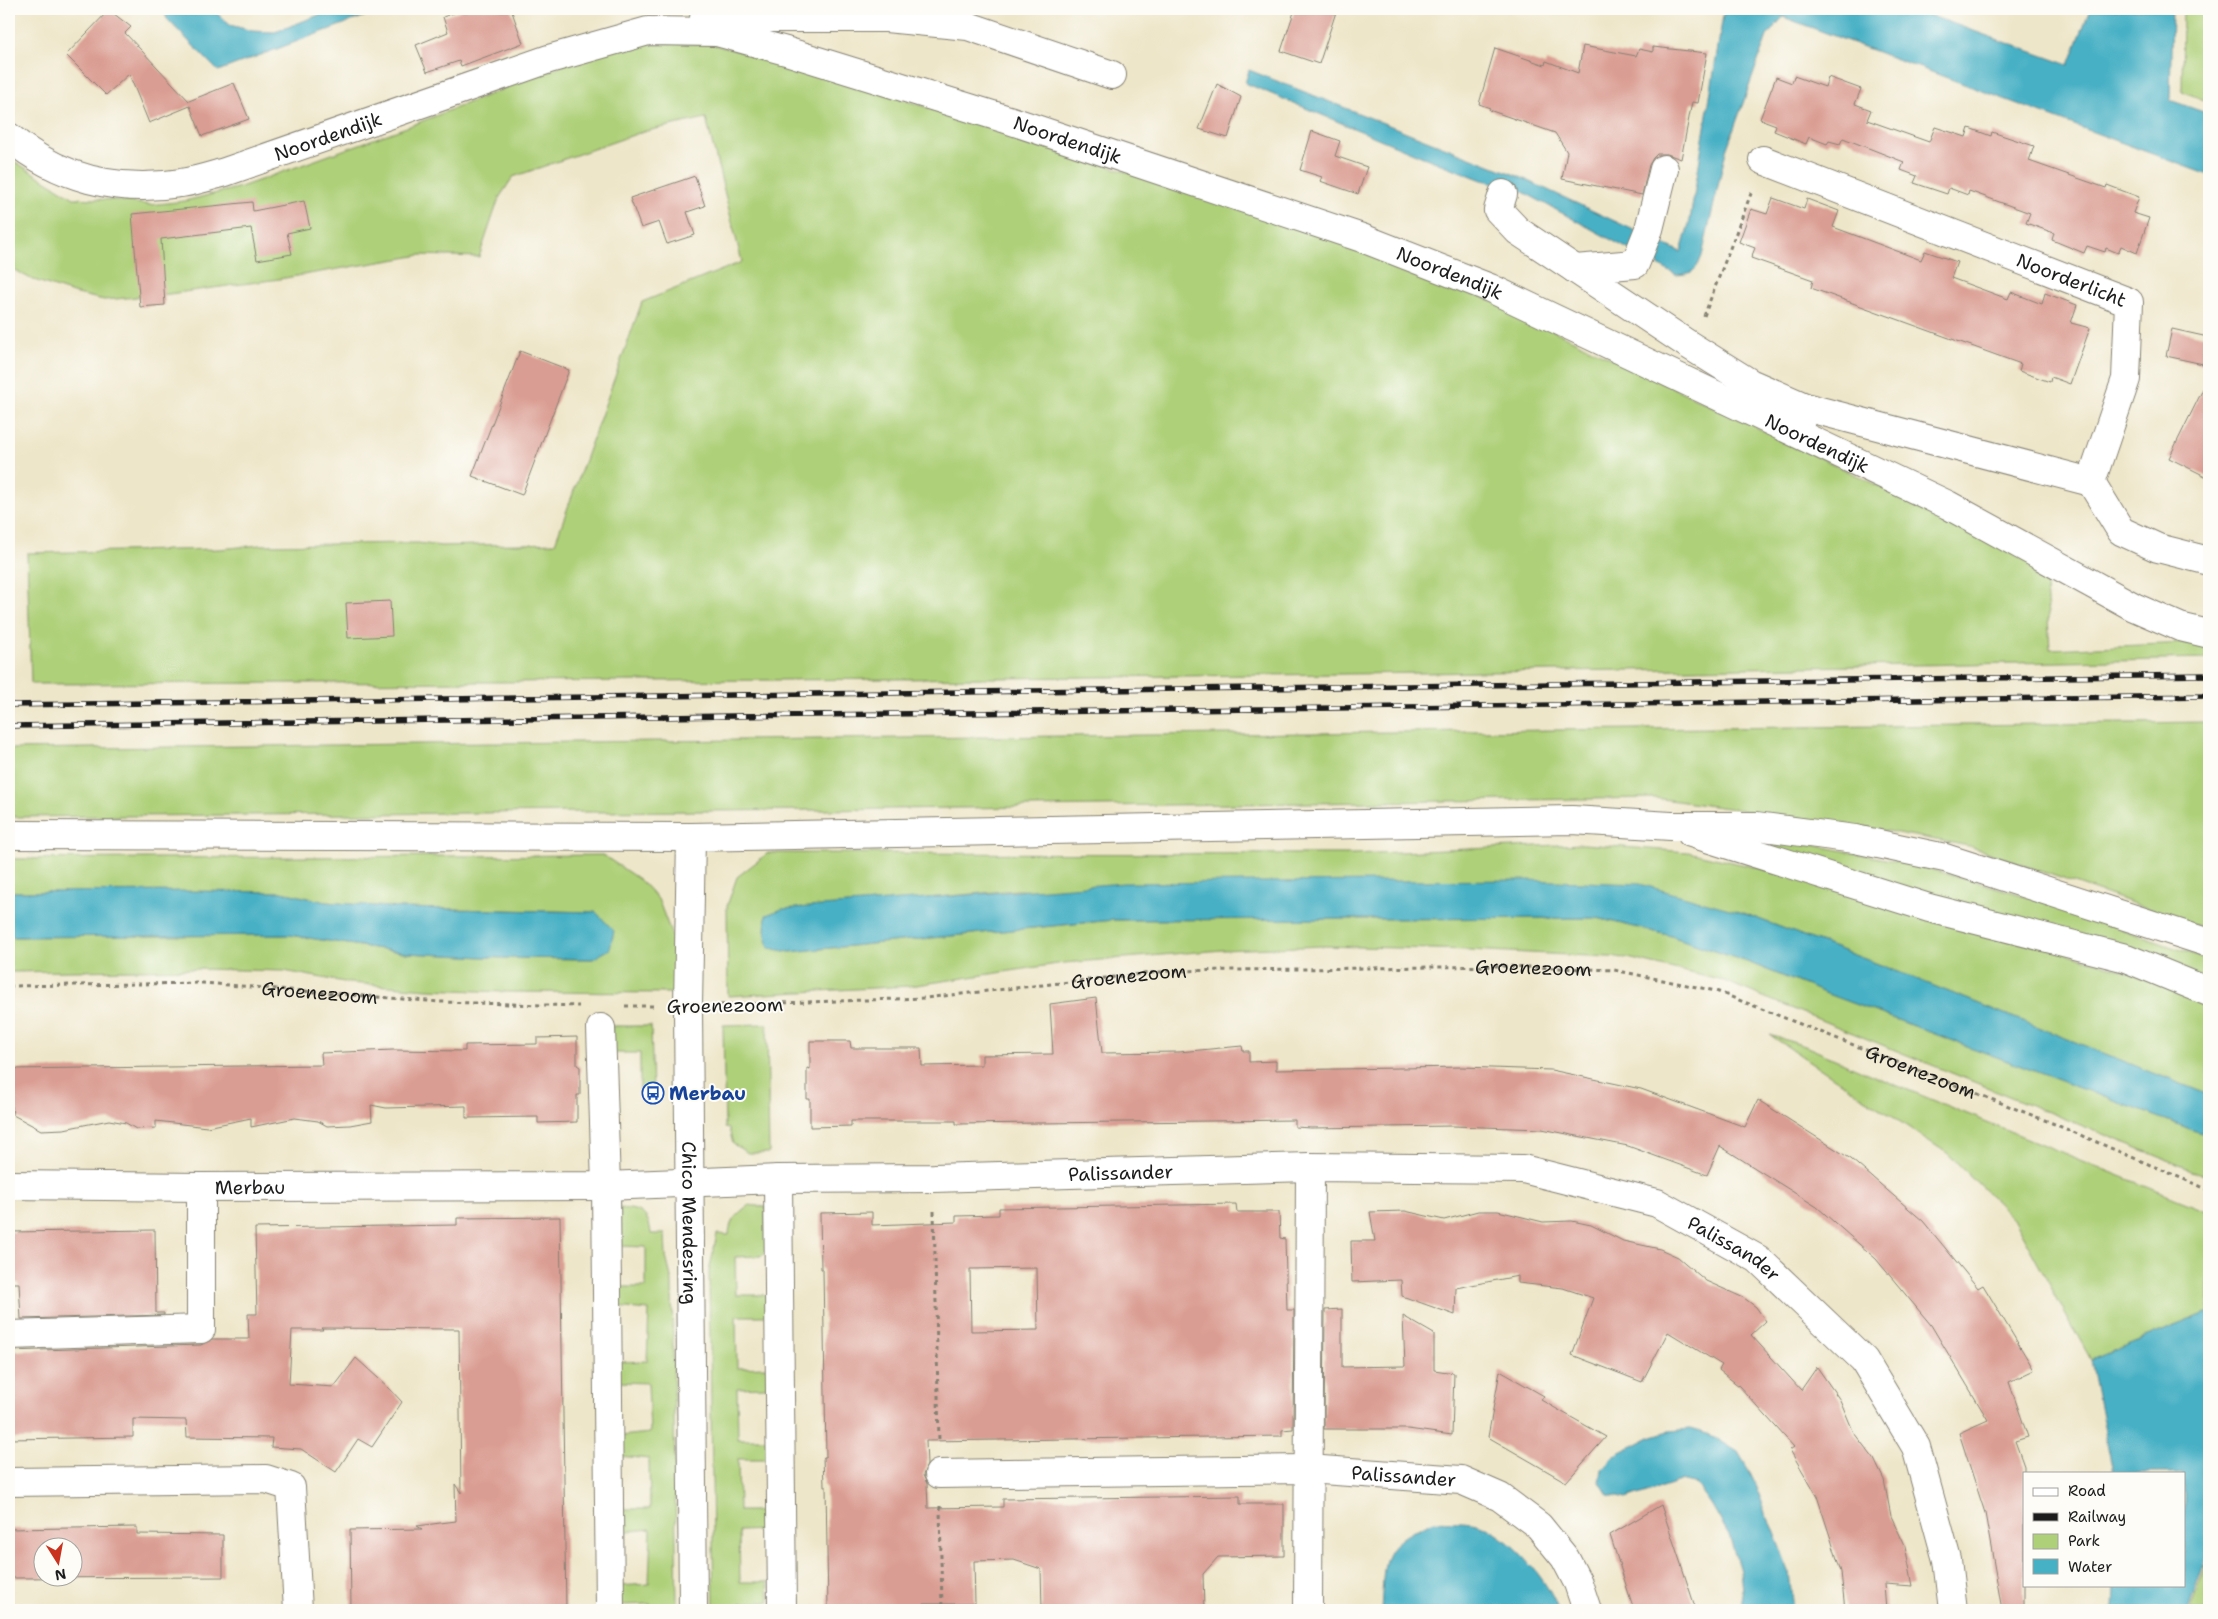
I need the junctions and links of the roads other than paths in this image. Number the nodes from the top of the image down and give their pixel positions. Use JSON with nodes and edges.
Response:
{"nodes":[{"id":1,"x":679,"y":13,"type":"edge"},
{"id":2,"x":648,"y":31,"type":"junction"},
{"id":3,"x":1112,"y":75,"type":"dead end"},
{"id":4,"x":9,"y":137,"type":"edge"},
{"id":5,"x":1763,"y":160,"type":"road end"},
{"id":6,"x":1664,"y":169,"type":"dead end"},
{"id":7,"x":1503,"y":194,"type":"dead end"},
{"id":8,"x":1575,"y":269,"type":"junction"},
{"id":9,"x":1684,"y":356,"type":"junction"},
{"id":10,"x":1806,"y":407,"type":"junction"},
{"id":11,"x":1797,"y":433,"type":"junction"},
{"id":12,"x":2091,"y":482,"type":"junction"},
{"id":13,"x":2209,"y":561,"type":"edge"},
{"id":14,"x":2209,"y":634,"type":"edge"},
{"id":15,"x":1671,"y":826,"type":"junction"},
{"id":16,"x":9,"y":835,"type":"edge"},
{"id":17,"x":691,"y":837,"type":"junction"},
{"id":18,"x":2209,"y":943,"type":"edge"},
{"id":19,"x":2209,"y":992,"type":"edge"},
{"id":20,"x":601,"y":1028,"type":"dead end"},
{"id":21,"x":1310,"y":1166,"type":"junction"},
{"id":22,"x":778,"y":1179,"type":"junction"},
{"id":23,"x":689,"y":1184,"type":"junction"},
{"id":24,"x":9,"y":1185,"type":"edge"},
{"id":25,"x":606,"y":1186,"type":"junction"},
{"id":26,"x":201,"y":1187,"type":"junction"},
{"id":27,"x":9,"y":1335,"type":"edge"},
{"id":28,"x":1308,"y":1469,"type":"junction"},
{"id":29,"x":939,"y":1474,"type":"road end"},
{"id":30,"x":9,"y":1482,"type":"edge"},
{"id":31,"x":298,"y":1610,"type":"edge"},
{"id":32,"x":610,"y":1610,"type":"edge"},
{"id":33,"x":693,"y":1610,"type":"edge"},
{"id":34,"x":782,"y":1610,"type":"edge"},
{"id":35,"x":1308,"y":1610,"type":"edge"},
{"id":36,"x":1587,"y":1610,"type":"edge"},
{"id":37,"x":1953,"y":1610,"type":"edge"}],
"edges":[{"from":1,"to":2,"type":"street","name":"Noordendijk"},
{"from":1,"to":3,"type":"street","name":"Noordendijk"},
{"from":2,"to":4,"type":"street","name":"Noordendijk"},
{"from":2,"to":9,"type":"street","name":"Noordendijk"},
{"from":5,"to":12,"type":"street","name":"Noorderlicht"},
{"from":6,"to":8,"type":"street"},
{"from":7,"to":8,"type":"street","name":"Noordendijk"},
{"from":8,"to":9,"type":"street","name":"Noordendijk"},
{"from":9,"to":10,"type":"street","name":"Noordendijk"},
{"from":9,"to":11,"type":"street","name":"Noordendijk"},
{"from":10,"to":11,"type":"street"},
{"from":10,"to":12,"type":"street"},
{"from":11,"to":14,"type":"street","name":"Noordendijk"},
{"from":12,"to":13,"type":"street"},
{"from":15,"to":17,"type":"street"},
{"from":15,"to":18,"type":"street"},
{"from":15,"to":19,"type":"street"},
{"from":16,"to":17,"type":"street"},
{"from":17,"to":23,"type":"street","name":"Chico Mendesring"},
{"from":20,"to":25,"type":"street"},
{"from":21,"to":22,"type":"street","name":"Palissander"},
{"from":21,"to":28,"type":"street"},
{"from":21,"to":37,"type":"street","name":"Palissander"},
{"from":22,"to":23,"type":"street","name":"Palissander"},
{"from":22,"to":34,"type":"street"},
{"from":23,"to":25,"type":"street","name":"Merbau"},
{"from":23,"to":33,"type":"street","name":"Chico Mendesring"},
{"from":24,"to":26,"type":"street","name":"Merbau"},
{"from":25,"to":26,"type":"street","name":"Merbau"},
{"from":25,"to":32,"type":"street"},
{"from":26,"to":27,"type":"street","name":"Merbau"},
{"from":28,"to":29,"type":"street","name":"Palissander"},
{"from":28,"to":35,"type":"street"},
{"from":28,"to":36,"type":"street","name":"Palissander"},
{"from":30,"to":31,"type":"street"}]}
